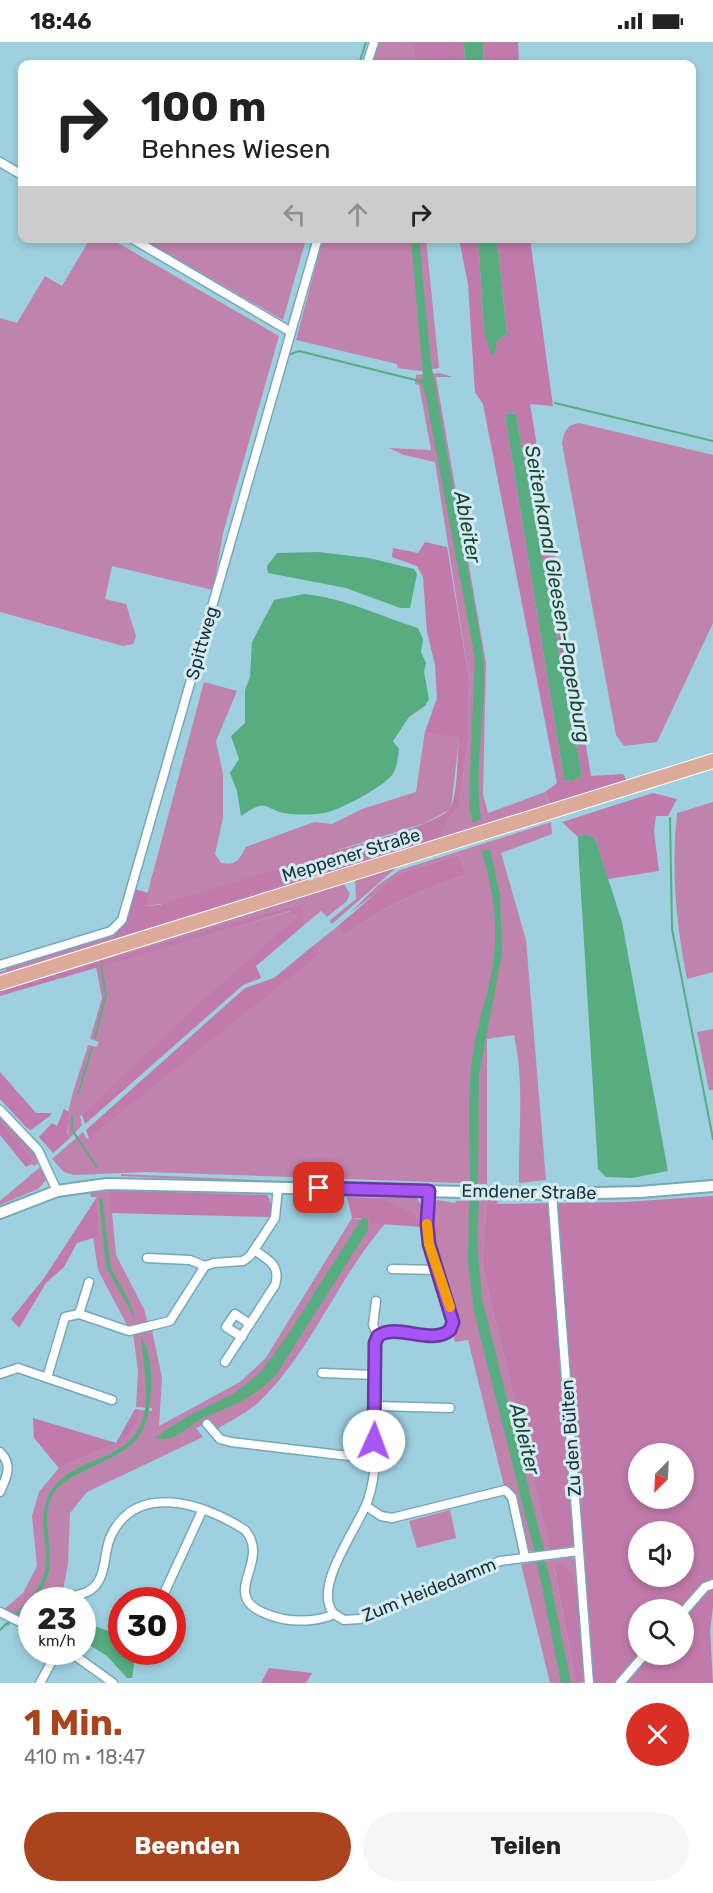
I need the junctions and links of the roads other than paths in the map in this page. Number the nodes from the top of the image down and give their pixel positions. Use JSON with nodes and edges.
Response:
{"nodes":[{"id":1,"x":374,"y":42,"type":"edge"},
{"id":2,"x":369,"y":60,"type":"edge"},
{"id":3,"x":0,"y":162,"type":"edge"},
{"id":4,"x":18,"y":173,"type":"edge"},
{"id":5,"x":140,"y":243,"type":"edge"},
{"id":6,"x":317,"y":243,"type":"edge"},
{"id":7,"x":291,"y":332,"type":"junction"},
{"id":8,"x":713,"y":761,"type":"edge"},
{"id":9,"x":0,"y":964,"type":"edge"},
{"id":10,"x":0,"y":982,"type":"edge"},
{"id":11,"x":0,"y":1110,"type":"edge"},
{"id":12,"x":713,"y":1186,"type":"edge"},
{"id":13,"x":278,"y":1187,"type":"junction"},
{"id":14,"x":57,"y":1191,"type":"junction"},
{"id":15,"x":429,"y":1191,"type":"junction"},
{"id":16,"x":552,"y":1194,"type":"junction"},
{"id":17,"x":0,"y":1213,"type":"edge"},
{"id":18,"x":254,"y":1250,"type":"junction"},
{"id":19,"x":147,"y":1258,"type":"dead end"},
{"id":20,"x":204,"y":1266,"type":"junction"},
{"id":21,"x":392,"y":1269,"type":"dead end"},
{"id":22,"x":438,"y":1270,"type":"junction"},
{"id":23,"x":89,"y":1282,"type":"dead end"},
{"id":24,"x":376,"y":1301,"type":"dead end"},
{"id":25,"x":79,"y":1314,"type":"junction"},
{"id":26,"x":250,"y":1324,"type":"junction"},
{"id":27,"x":378,"y":1336,"type":"junction"},
{"id":28,"x":242,"y":1337,"type":"junction"},
{"id":29,"x":225,"y":1362,"type":"dead end"},
{"id":30,"x":322,"y":1373,"type":"dead end"},
{"id":31,"x":0,"y":1374,"type":"edge"},
{"id":32,"x":375,"y":1375,"type":"junction"},
{"id":33,"x":46,"y":1378,"type":"junction"},
{"id":34,"x":112,"y":1400,"type":"dead end"},
{"id":35,"x":376,"y":1406,"type":"junction"},
{"id":36,"x":450,"y":1408,"type":"dead end"},
{"id":37,"x":207,"y":1424,"type":"dead end"},
{"id":38,"x":0,"y":1452,"type":"edge"},
{"id":39,"x":374,"y":1459,"type":"junction"},
{"id":40,"x":0,"y":1492,"type":"edge"},
{"id":41,"x":366,"y":1506,"type":"junction"},
{"id":42,"x":202,"y":1511,"type":"junction"},
{"id":43,"x":579,"y":1551,"type":"junction"},
{"id":44,"x":525,"y":1557,"type":"junction"},
{"id":45,"x":713,"y":1584,"type":"edge"},
{"id":46,"x":94,"y":1587,"type":"edge"},
{"id":47,"x":167,"y":1587,"type":"edge"},
{"id":48,"x":694,"y":1600,"type":"edge"},
{"id":49,"x":4,"y":1613,"type":"edge"},
{"id":50,"x":334,"y":1614,"type":"junction"},
{"id":51,"x":18,"y":1620,"type":"edge"},
{"id":52,"x":50,"y":1665,"type":"edge"},
{"id":53,"x":88,"y":1665,"type":"edge"},
{"id":54,"x":636,"y":1665,"type":"edge"},
{"id":55,"x":40,"y":1683,"type":"edge"},
{"id":56,"x":113,"y":1683,"type":"edge"},
{"id":57,"x":589,"y":1683,"type":"edge"},
{"id":58,"x":620,"y":1683,"type":"edge"}],
"edges":[{"from":1,"to":2,"type":"street"},
{"from":3,"to":4,"type":"street"},
{"from":5,"to":7,"type":"street"},
{"from":6,"to":7,"type":"street","name":"Spittweg"},
{"from":7,"to":9,"type":"street","name":"Spittweg"},
{"from":8,"to":10,"type":"main road","name":"Meppener Straße"},
{"from":11,"to":14,"type":"street"},
{"from":12,"to":16,"type":"street","name":"Emdener Straße"},
{"from":13,"to":14,"type":"street","name":"Emdener Straße"},
{"from":13,"to":15,"type":"street","name":"Emdener Straße"},
{"from":13,"to":18,"type":"street"},
{"from":14,"to":17,"type":"street","name":"Emdener Straße"},
{"from":15,"to":16,"type":"street","name":"Emdener Straße"},
{"from":15,"to":22,"type":"street"},
{"from":16,"to":43,"type":"street","name":"Zu den Bülten"},
{"from":18,"to":20,"type":"street"},
{"from":18,"to":26,"type":"street"},
{"from":19,"to":20,"type":"street"},
{"from":20,"to":25,"type":"street"},
{"from":21,"to":22,"type":"street"},
{"from":22,"to":27,"type":"street"},
{"from":23,"to":25,"type":"street"},
{"from":24,"to":27,"type":"street"},
{"from":25,"to":33,"type":"street"},
{"from":26,"to":28,"type":"street"},
{"from":26,"to":28,"type":"street"},
{"from":27,"to":32,"type":"street"},
{"from":28,"to":29,"type":"street"},
{"from":30,"to":32,"type":"street"},
{"from":31,"to":33,"type":"street"},
{"from":32,"to":35,"type":"street"},
{"from":33,"to":34,"type":"street"},
{"from":35,"to":36,"type":"street"},
{"from":35,"to":39,"type":"street"},
{"from":37,"to":39,"type":"street"},
{"from":38,"to":40,"type":"street"},
{"from":39,"to":41,"type":"street"},
{"from":41,"to":44,"type":"street"},
{"from":41,"to":50,"type":"street"},
{"from":42,"to":46,"type":"street","name":"Zum Heidedamm"},
{"from":42,"to":47,"type":"street"},
{"from":42,"to":50,"type":"street","name":"Zum Heidedamm"},
{"from":43,"to":44,"type":"street","name":"Zum Heidedamm"},
{"from":43,"to":57,"type":"street","name":"Zu den Bülten"},
{"from":44,"to":50,"type":"street","name":"Zum Heidedamm"},
{"from":45,"to":48,"type":"street"},
{"from":49,"to":51,"type":"street"},
{"from":52,"to":55,"type":"street"},
{"from":53,"to":56,"type":"street"},
{"from":54,"to":58,"type":"street"}]}
